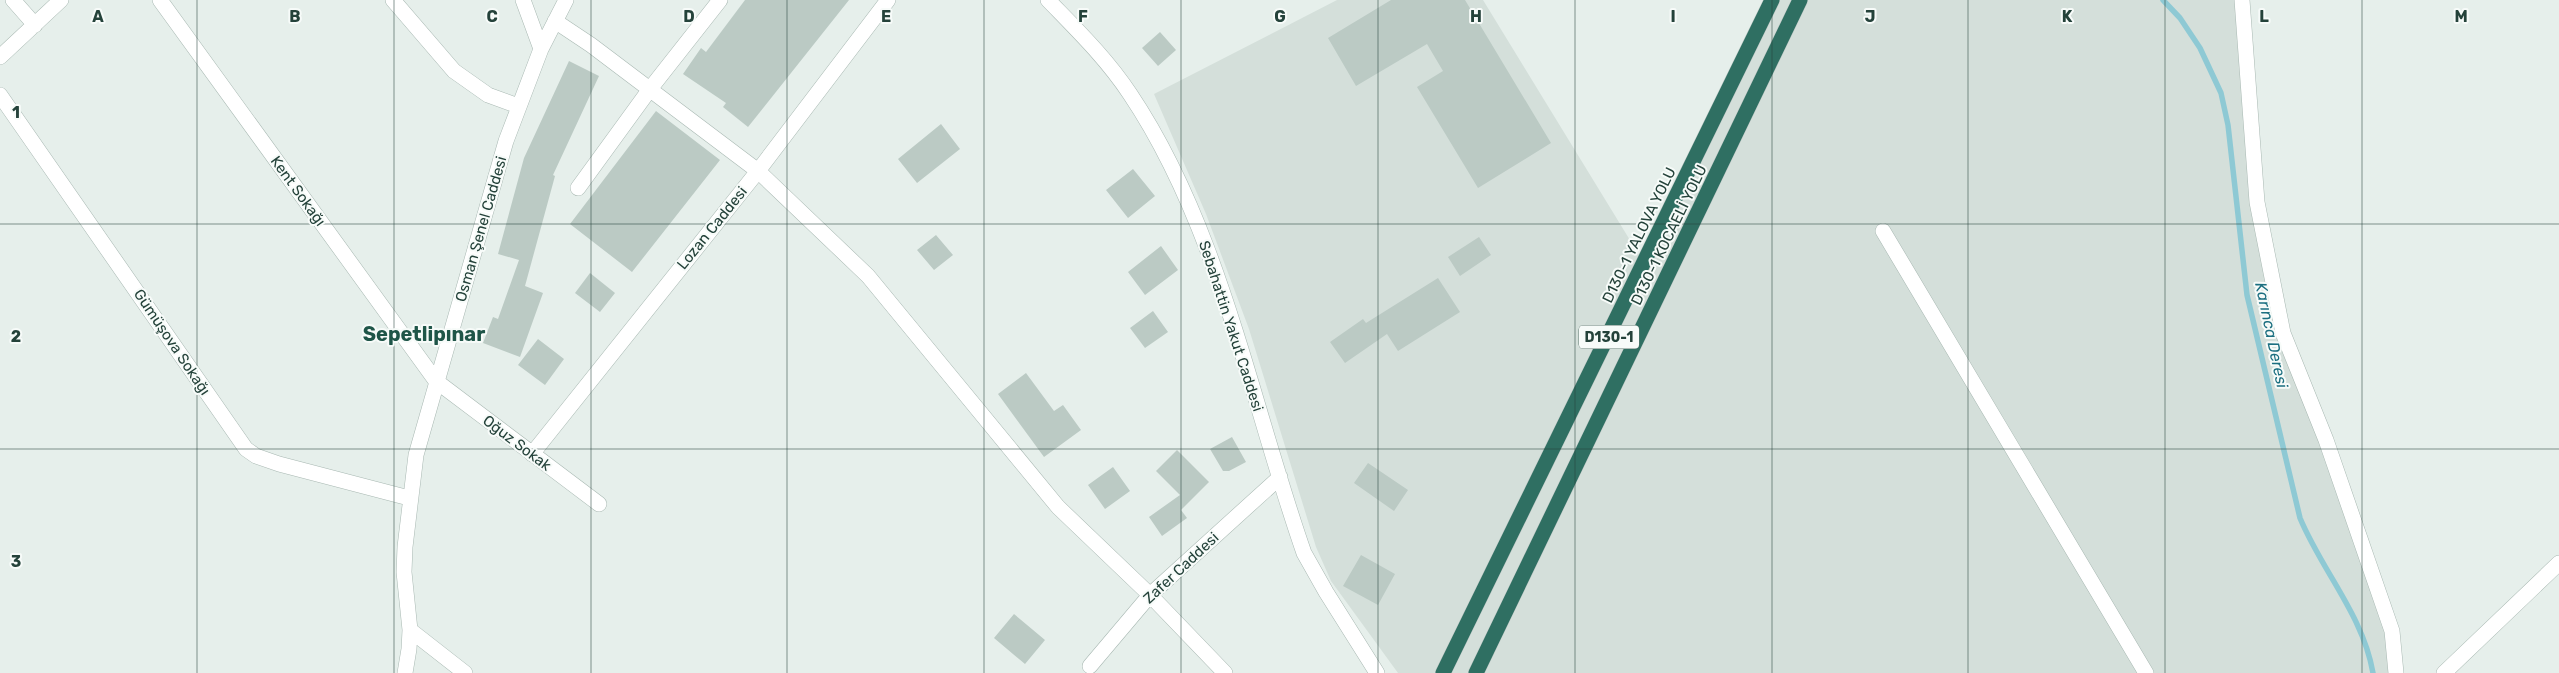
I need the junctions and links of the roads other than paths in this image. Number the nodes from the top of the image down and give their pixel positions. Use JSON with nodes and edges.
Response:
{"nodes":[{"id":1,"x":13,"y":0,"type":"edge"},
{"id":2,"x":61,"y":0,"type":"edge"},
{"id":3,"x":160,"y":0,"type":"edge"},
{"id":4,"x":393,"y":0,"type":"edge"},
{"id":5,"x":523,"y":0,"type":"edge"},
{"id":6,"x":566,"y":0,"type":"edge"},
{"id":7,"x":720,"y":0,"type":"edge"},
{"id":8,"x":888,"y":0,"type":"edge"},
{"id":9,"x":1048,"y":0,"type":"edge"},
{"id":10,"x":1772,"y":0,"type":"edge"},
{"id":11,"x":1800,"y":0,"type":"edge"},
{"id":12,"x":2242,"y":0,"type":"edge"},
{"id":13,"x":555,"y":21,"type":"junction"},
{"id":14,"x":35,"y":25,"type":"junction"},
{"id":15,"x":541,"y":49,"type":"junction"},
{"id":16,"x":0,"y":57,"type":"edge"},
{"id":17,"x":650,"y":89,"type":"junction"},
{"id":18,"x":0,"y":95,"type":"edge"},
{"id":19,"x":518,"y":106,"type":"junction"},
{"id":20,"x":758,"y":171,"type":"junction"},
{"id":21,"x":578,"y":188,"type":"dead end"},
{"id":22,"x":1884,"y":231,"type":"dead end"},
{"id":23,"x":436,"y":381,"type":"junction"},
{"id":24,"x":532,"y":454,"type":"junction"},
{"id":25,"x":1280,"y":477,"type":"junction"},
{"id":26,"x":409,"y":498,"type":"junction"},
{"id":27,"x":599,"y":504,"type":"dead end"},
{"id":28,"x":2559,"y":563,"type":"edge"},
{"id":29,"x":1150,"y":596,"type":"junction"},
{"id":30,"x":410,"y":630,"type":"junction"},
{"id":31,"x":1090,"y":666,"type":"dead end"},
{"id":32,"x":405,"y":673,"type":"edge"},
{"id":33,"x":465,"y":673,"type":"edge"},
{"id":34,"x":1225,"y":673,"type":"edge"},
{"id":35,"x":1377,"y":673,"type":"edge"},
{"id":36,"x":1443,"y":673,"type":"edge"},
{"id":37,"x":1476,"y":673,"type":"edge"},
{"id":38,"x":2146,"y":673,"type":"edge"},
{"id":39,"x":2396,"y":673,"type":"edge"},
{"id":40,"x":2444,"y":673,"type":"edge"}],
"edges":[{"from":1,"to":14,"type":"street"},
{"from":2,"to":14,"type":"street"},
{"from":3,"to":23,"type":"street","name":"Kent Sokağı"},
{"from":4,"to":19,"type":"street"},
{"from":5,"to":15,"type":"street"},
{"from":6,"to":13,"type":"street","name":"Osman Şenel Caddesi"},
{"from":7,"to":17,"type":"street"},
{"from":8,"to":20,"type":"street","name":"Lozan Caddesi"},
{"from":9,"to":25,"type":"street","name":"Sebahattin Yakut Caddesi"},
{"from":10,"to":36,"type":"highway","name":"D130-1 YALOVA YOLU","number":"D130-1"},
{"from":11,"to":37,"type":"highway","name":"D130-1 KOCAELİ YOLU","number":"D130-1"},
{"from":12,"to":39,"type":"street"},
{"from":13,"to":15,"type":"street","name":"Osman Şenel Caddesi"},
{"from":13,"to":17,"type":"street"},
{"from":14,"to":16,"type":"street"},
{"from":15,"to":19,"type":"street","name":"Osman Şenel Caddesi"},
{"from":17,"to":20,"type":"street"},
{"from":17,"to":21,"type":"street"},
{"from":18,"to":26,"type":"street","name":"Gümüşova Sokağı"},
{"from":19,"to":23,"type":"street","name":"Osman Şenel Caddesi"},
{"from":20,"to":24,"type":"street","name":"Lozan Caddesi"},
{"from":20,"to":29,"type":"street"},
{"from":22,"to":38,"type":"street"},
{"from":23,"to":24,"type":"street","name":"Oğuz Sokak"},
{"from":23,"to":26,"type":"street","name":"Osman Şenel Caddesi"},
{"from":24,"to":27,"type":"street","name":"Oğuz Sokak"},
{"from":25,"to":29,"type":"street","name":"Zafer Caddesi"},
{"from":25,"to":35,"type":"street","name":"Sebahattin Yakut Caddesi"},
{"from":26,"to":30,"type":"street","name":"Osman Şenel Caddesi"},
{"from":28,"to":40,"type":"street"},
{"from":29,"to":31,"type":"street","name":"Zafer Caddesi"},
{"from":29,"to":34,"type":"street"},
{"from":30,"to":32,"type":"street","name":"Osman Şenel Caddesi"},
{"from":30,"to":33,"type":"street"}]}
